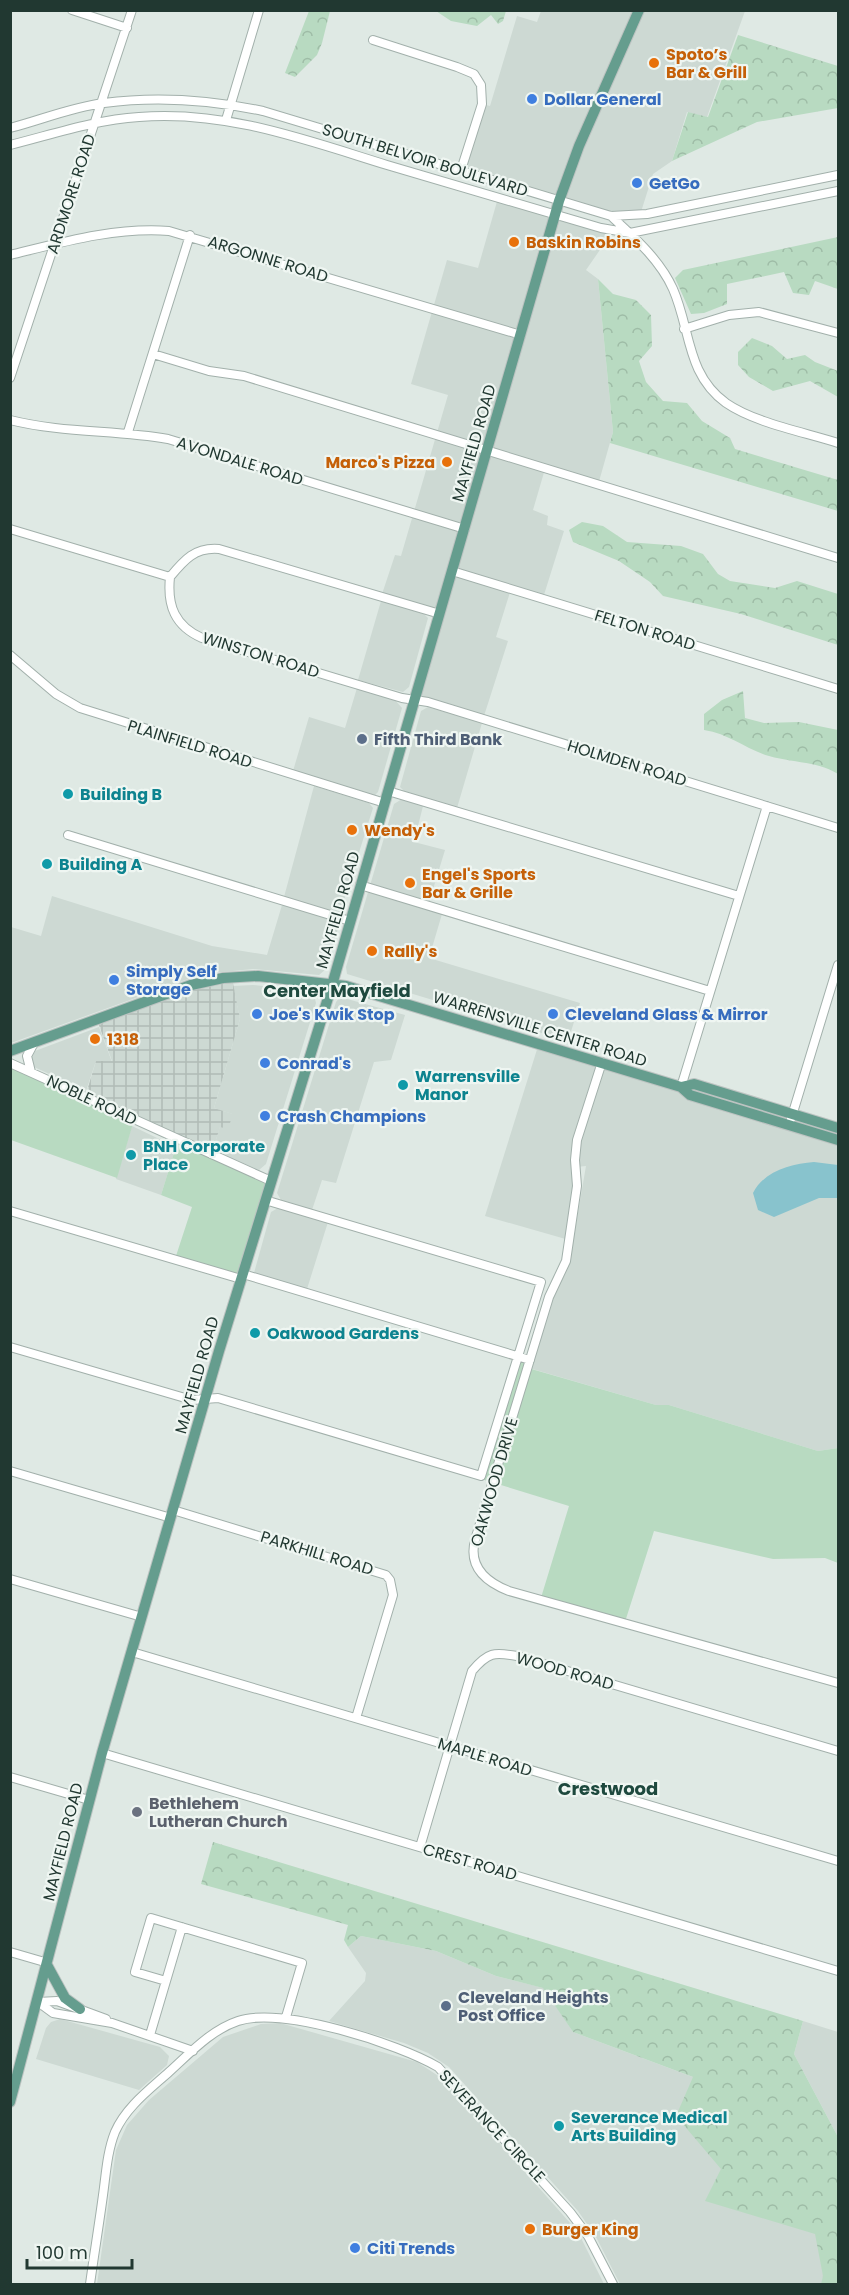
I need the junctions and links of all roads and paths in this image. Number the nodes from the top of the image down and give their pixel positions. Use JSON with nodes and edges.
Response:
{"nodes":[{"id":1,"x":72,"y":10,"type":"edge"},
{"id":2,"x":132,"y":10,"type":"edge"},
{"id":3,"x":259,"y":10,"type":"edge"},
{"id":4,"x":639,"y":10,"type":"edge"},
{"id":5,"x":127,"y":28,"type":"junction"},
{"id":6,"x":373,"y":40,"type":"dead end"},
{"id":7,"x":102,"y":103,"type":"junction"},
{"id":8,"x":230,"y":104,"type":"junction"},
{"id":9,"x":226,"y":120,"type":"junction"},
{"id":10,"x":95,"y":122,"type":"junction"},
{"id":11,"x":10,"y":128,"type":"edge"},
{"id":12,"x":10,"y":145,"type":"edge"},
{"id":13,"x":461,"y":170,"type":"junction"},
{"id":14,"x":838,"y":175,"type":"edge"},
{"id":15,"x":838,"y":191,"type":"edge"},
{"id":16,"x":559,"y":201,"type":"junction"},
{"id":17,"x":555,"y":213,"type":"junction"},
{"id":18,"x":611,"y":216,"type":"junction"},
{"id":19,"x":630,"y":233,"type":"junction"},
{"id":20,"x":190,"y":236,"type":"junction"},
{"id":21,"x":55,"y":244,"type":"junction"},
{"id":22,"x":10,"y":255,"type":"edge"},
{"id":23,"x":684,"y":329,"type":"junction"},
{"id":24,"x":838,"y":333,"type":"edge"},
{"id":25,"x":521,"y":335,"type":"junction"},
{"id":26,"x":153,"y":354,"type":"junction"},
{"id":27,"x":10,"y":378,"type":"edge"},
{"id":28,"x":10,"y":420,"type":"edge"},
{"id":29,"x":128,"y":432,"type":"junction"},
{"id":30,"x":838,"y":443,"type":"edge"},
{"id":31,"x":488,"y":451,"type":"junction"},
{"id":32,"x":10,"y":529,"type":"edge"},
{"id":33,"x":465,"y":529,"type":"junction"},
{"id":34,"x":838,"y":558,"type":"edge"},
{"id":35,"x":452,"y":572,"type":"junction"},
{"id":36,"x":170,"y":577,"type":"junction"},
{"id":37,"x":440,"y":614,"type":"junction"},
{"id":38,"x":10,"y":655,"type":"edge"},
{"id":39,"x":838,"y":689,"type":"edge"},
{"id":40,"x":415,"y":698,"type":"junction"},
{"id":41,"x":388,"y":791,"type":"junction"},
{"id":42,"x":385,"y":803,"type":"junction"},
{"id":43,"x":767,"y":806,"type":"junction"},
{"id":44,"x":838,"y":828,"type":"edge"},
{"id":45,"x":68,"y":835,"type":"dead end"},
{"id":46,"x":360,"y":885,"type":"junction"},
{"id":47,"x":739,"y":896,"type":"junction"},
{"id":48,"x":350,"y":921,"type":"junction"},
{"id":49,"x":838,"y":965,"type":"edge"},
{"id":50,"x":332,"y":985,"type":"junction"},
{"id":51,"x":710,"y":991,"type":"junction"},
{"id":52,"x":34,"y":1043,"type":"junction"},
{"id":53,"x":10,"y":1052,"type":"edge"},
{"id":54,"x":602,"y":1062,"type":"junction"},
{"id":55,"x":10,"y":1063,"type":"edge"},
{"id":56,"x":31,"y":1072,"type":"junction"},
{"id":57,"x":681,"y":1087,"type":"junction"},
{"id":58,"x":790,"y":1119,"type":"junction"},
{"id":59,"x":838,"y":1128,"type":"edge"},
{"id":60,"x":838,"y":1140,"type":"edge"},
{"id":61,"x":271,"y":1181,"type":"junction"},
{"id":62,"x":266,"y":1200,"type":"junction"},
{"id":63,"x":10,"y":1211,"type":"edge"},
{"id":64,"x":242,"y":1277,"type":"junction"},
{"id":65,"x":10,"y":1347,"type":"edge"},
{"id":66,"x":518,"y":1356,"type":"junction"},
{"id":67,"x":530,"y":1360,"type":"junction"},
{"id":68,"x":205,"y":1399,"type":"junction"},
{"id":69,"x":10,"y":1471,"type":"edge"},
{"id":70,"x":172,"y":1514,"type":"junction"},
{"id":71,"x":10,"y":1579,"type":"edge"},
{"id":72,"x":142,"y":1617,"type":"junction"},
{"id":73,"x":132,"y":1652,"type":"junction"},
{"id":74,"x":838,"y":1683,"type":"edge"},
{"id":75,"x":356,"y":1718,"type":"junction"},
{"id":76,"x":450,"y":1747,"type":"junction"},
{"id":77,"x":838,"y":1751,"type":"edge"},
{"id":78,"x":102,"y":1753,"type":"junction"},
{"id":79,"x":10,"y":1777,"type":"edge"},
{"id":80,"x":89,"y":1800,"type":"junction"},
{"id":81,"x":420,"y":1847,"type":"junction"},
{"id":82,"x":838,"y":1862,"type":"edge"},
{"id":83,"x":182,"y":1927,"type":"junction"},
{"id":84,"x":10,"y":1952,"type":"edge"},
{"id":85,"x":48,"y":1964,"type":"junction"},
{"id":86,"x":838,"y":1971,"type":"edge"},
{"id":87,"x":166,"y":1981,"type":"junction"},
{"id":88,"x":38,"y":2002,"type":"junction"},
{"id":89,"x":80,"y":2009,"type":"junction"},
{"id":90,"x":286,"y":2017,"type":"junction"},
{"id":91,"x":112,"y":2023,"type":"junction"},
{"id":92,"x":150,"y":2035,"type":"junction"},
{"id":93,"x":193,"y":2051,"type":"junction"},
{"id":94,"x":10,"y":2102,"type":"edge"},
{"id":95,"x":90,"y":2284,"type":"edge"},
{"id":96,"x":613,"y":2284,"type":"edge"}],
"edges":[{"from":1,"to":5,"type":"street"},
{"from":2,"to":5,"type":"street","name":"ARDMORE ROAD"},
{"from":3,"to":8,"type":"street"},
{"from":4,"to":16,"type":"main road","name":"MAYFIELD ROAD"},
{"from":5,"to":7,"type":"street","name":"ARDMORE ROAD"},
{"from":6,"to":13,"type":"street"},
{"from":7,"to":8,"type":"street","name":"SOUTH BELVOIR BOULEVARD"},
{"from":7,"to":10,"type":"street","name":"ARDMORE ROAD"},
{"from":7,"to":11,"type":"street","name":"SOUTH BELVOIR BOULEVARD"},
{"from":8,"to":9,"type":"street"},
{"from":8,"to":13,"type":"street","name":"SOUTH BELVOIR BOULEVARD"},
{"from":9,"to":10,"type":"street","name":"SOUTH BELVOIR BOULEVARD"},
{"from":9,"to":17,"type":"street","name":"SOUTH BELVOIR BOULEVARD"},
{"from":10,"to":12,"type":"street","name":"SOUTH BELVOIR BOULEVARD"},
{"from":10,"to":21,"type":"street","name":"ARDMORE ROAD"},
{"from":13,"to":16,"type":"street","name":"SOUTH BELVOIR BOULEVARD"},
{"from":14,"to":18,"type":"street","name":"SOUTH BELVOIR BOULEVARD"},
{"from":15,"to":19,"type":"street","name":"SOUTH BELVOIR BOULEVARD"},
{"from":16,"to":17,"type":"main road","name":"MAYFIELD ROAD"},
{"from":16,"to":18,"type":"street","name":"SOUTH BELVOIR BOULEVARD"},
{"from":17,"to":19,"type":"street","name":"SOUTH BELVOIR BOULEVARD"},
{"from":17,"to":25,"type":"main road","name":"MAYFIELD ROAD"},
{"from":18,"to":19,"type":"street"},
{"from":19,"to":23,"type":"street"},
{"from":20,"to":21,"type":"street","name":"ARGONNE ROAD"},
{"from":20,"to":25,"type":"street","name":"ARGONNE ROAD"},
{"from":20,"to":26,"type":"street"},
{"from":21,"to":22,"type":"street","name":"ARGONNE ROAD"},
{"from":21,"to":27,"type":"street","name":"ARDMORE ROAD"},
{"from":23,"to":24,"type":"street"},
{"from":23,"to":30,"type":"street"},
{"from":25,"to":31,"type":"main road","name":"MAYFIELD ROAD"},
{"from":26,"to":29,"type":"street"},
{"from":26,"to":31,"type":"street"},
{"from":28,"to":29,"type":"street","name":"AVONDALE ROAD"},
{"from":29,"to":33,"type":"street","name":"AVONDALE ROAD"},
{"from":31,"to":33,"type":"main road","name":"MAYFIELD ROAD"},
{"from":31,"to":34,"type":"street"},
{"from":32,"to":36,"type":"street"},
{"from":33,"to":35,"type":"main road","name":"MAYFIELD ROAD"},
{"from":35,"to":37,"type":"main road","name":"MAYFIELD ROAD"},
{"from":35,"to":39,"type":"street","name":"FELTON ROAD"},
{"from":36,"to":37,"type":"street"},
{"from":36,"to":40,"type":"street","name":"WINSTON ROAD"},
{"from":37,"to":40,"type":"main road","name":"MAYFIELD ROAD"},
{"from":38,"to":42,"type":"street","name":"PLAINFIELD ROAD"},
{"from":40,"to":41,"type":"main road","name":"MAYFIELD ROAD"},
{"from":40,"to":43,"type":"street","name":"HOLMDEN ROAD"},
{"from":41,"to":42,"type":"main road","name":"MAYFIELD ROAD"},
{"from":41,"to":47,"type":"street"},
{"from":42,"to":46,"type":"main road","name":"MAYFIELD ROAD"},
{"from":43,"to":44,"type":"street","name":"HOLMDEN ROAD"},
{"from":43,"to":47,"type":"street"},
{"from":45,"to":48,"type":"street"},
{"from":46,"to":48,"type":"main road","name":"MAYFIELD ROAD"},
{"from":46,"to":51,"type":"street"},
{"from":47,"to":51,"type":"street"},
{"from":48,"to":50,"type":"main road","name":"MAYFIELD ROAD"},
{"from":49,"to":58,"type":"street"},
{"from":50,"to":52,"type":"main road","name":"WARRENSVILLE CENTER ROAD"},
{"from":50,"to":54,"type":"main road","name":"WARRENSVILLE CENTER ROAD"},
{"from":50,"to":61,"type":"main road","name":"MAYFIELD ROAD"},
{"from":51,"to":57,"type":"street"},
{"from":52,"to":53,"type":"main road","name":"WARRENSVILLE CENTER ROAD"},
{"from":52,"to":56,"type":"street"},
{"from":54,"to":57,"type":"main road","name":"WARRENSVILLE CENTER ROAD"},
{"from":54,"to":67,"type":"street","name":"OAKWOOD DRIVE"},
{"from":55,"to":56,"type":"street","name":"NOBLE ROAD"},
{"from":56,"to":61,"type":"street","name":"NOBLE ROAD"},
{"from":57,"to":58,"type":"main road","name":"WARRENSVILLE CENTER ROAD"},
{"from":58,"to":59,"type":"main road","name":"WARRENSVILLE CENTER ROAD"},
{"from":58,"to":60,"type":"main road","name":"WARRENSVILLE CENTER ROAD"},
{"from":61,"to":62,"type":"main road","name":"MAYFIELD ROAD"},
{"from":62,"to":64,"type":"main road","name":"MAYFIELD ROAD"},
{"from":62,"to":66,"type":"street"},
{"from":63,"to":64,"type":"street"},
{"from":64,"to":66,"type":"street"},
{"from":64,"to":68,"type":"main road","name":"MAYFIELD ROAD"},
{"from":65,"to":68,"type":"street"},
{"from":66,"to":67,"type":"street"},
{"from":66,"to":68,"type":"street"},
{"from":67,"to":74,"type":"street","name":"OAKWOOD DRIVE"},
{"from":68,"to":70,"type":"main road","name":"MAYFIELD ROAD"},
{"from":69,"to":70,"type":"street"},
{"from":70,"to":72,"type":"main road","name":"MAYFIELD ROAD"},
{"from":70,"to":75,"type":"street","name":"PARKHILL ROAD"},
{"from":71,"to":72,"type":"street"},
{"from":72,"to":73,"type":"main road","name":"MAYFIELD ROAD"},
{"from":73,"to":75,"type":"street","name":"MAPLE ROAD"},
{"from":73,"to":78,"type":"main road","name":"MAYFIELD ROAD"},
{"from":75,"to":76,"type":"street","name":"MAPLE ROAD"},
{"from":76,"to":77,"type":"street","name":"WOOD ROAD"},
{"from":76,"to":81,"type":"street","name":"WOOD ROAD"},
{"from":76,"to":82,"type":"street","name":"MAPLE ROAD"},
{"from":78,"to":80,"type":"main road","name":"MAYFIELD ROAD"},
{"from":78,"to":81,"type":"street","name":"CREST ROAD"},
{"from":79,"to":80,"type":"street"},
{"from":80,"to":85,"type":"main road","name":"MAYFIELD ROAD"},
{"from":81,"to":86,"type":"street","name":"CREST ROAD"},
{"from":83,"to":87,"type":"street"},
{"from":83,"to":87,"type":"street"},
{"from":83,"to":90,"type":"street"},
{"from":84,"to":85,"type":"street"},
{"from":85,"to":88,"type":"main road","name":"MAYFIELD ROAD"},
{"from":85,"to":89,"type":"main road"},
{"from":87,"to":92,"type":"street"},
{"from":88,"to":89,"type":"street"},
{"from":88,"to":91,"type":"street"},
{"from":88,"to":94,"type":"main road","name":"MAYFIELD ROAD"},
{"from":89,"to":91,"type":"street"},
{"from":90,"to":93,"type":"street","name":"SEVERANCE CIRCLE"},
{"from":90,"to":96,"type":"street","name":"SEVERANCE CIRCLE"},
{"from":91,"to":92,"type":"street"},
{"from":92,"to":93,"type":"street"},
{"from":93,"to":95,"type":"street","name":"SEVERANCE CIRCLE"}]}
